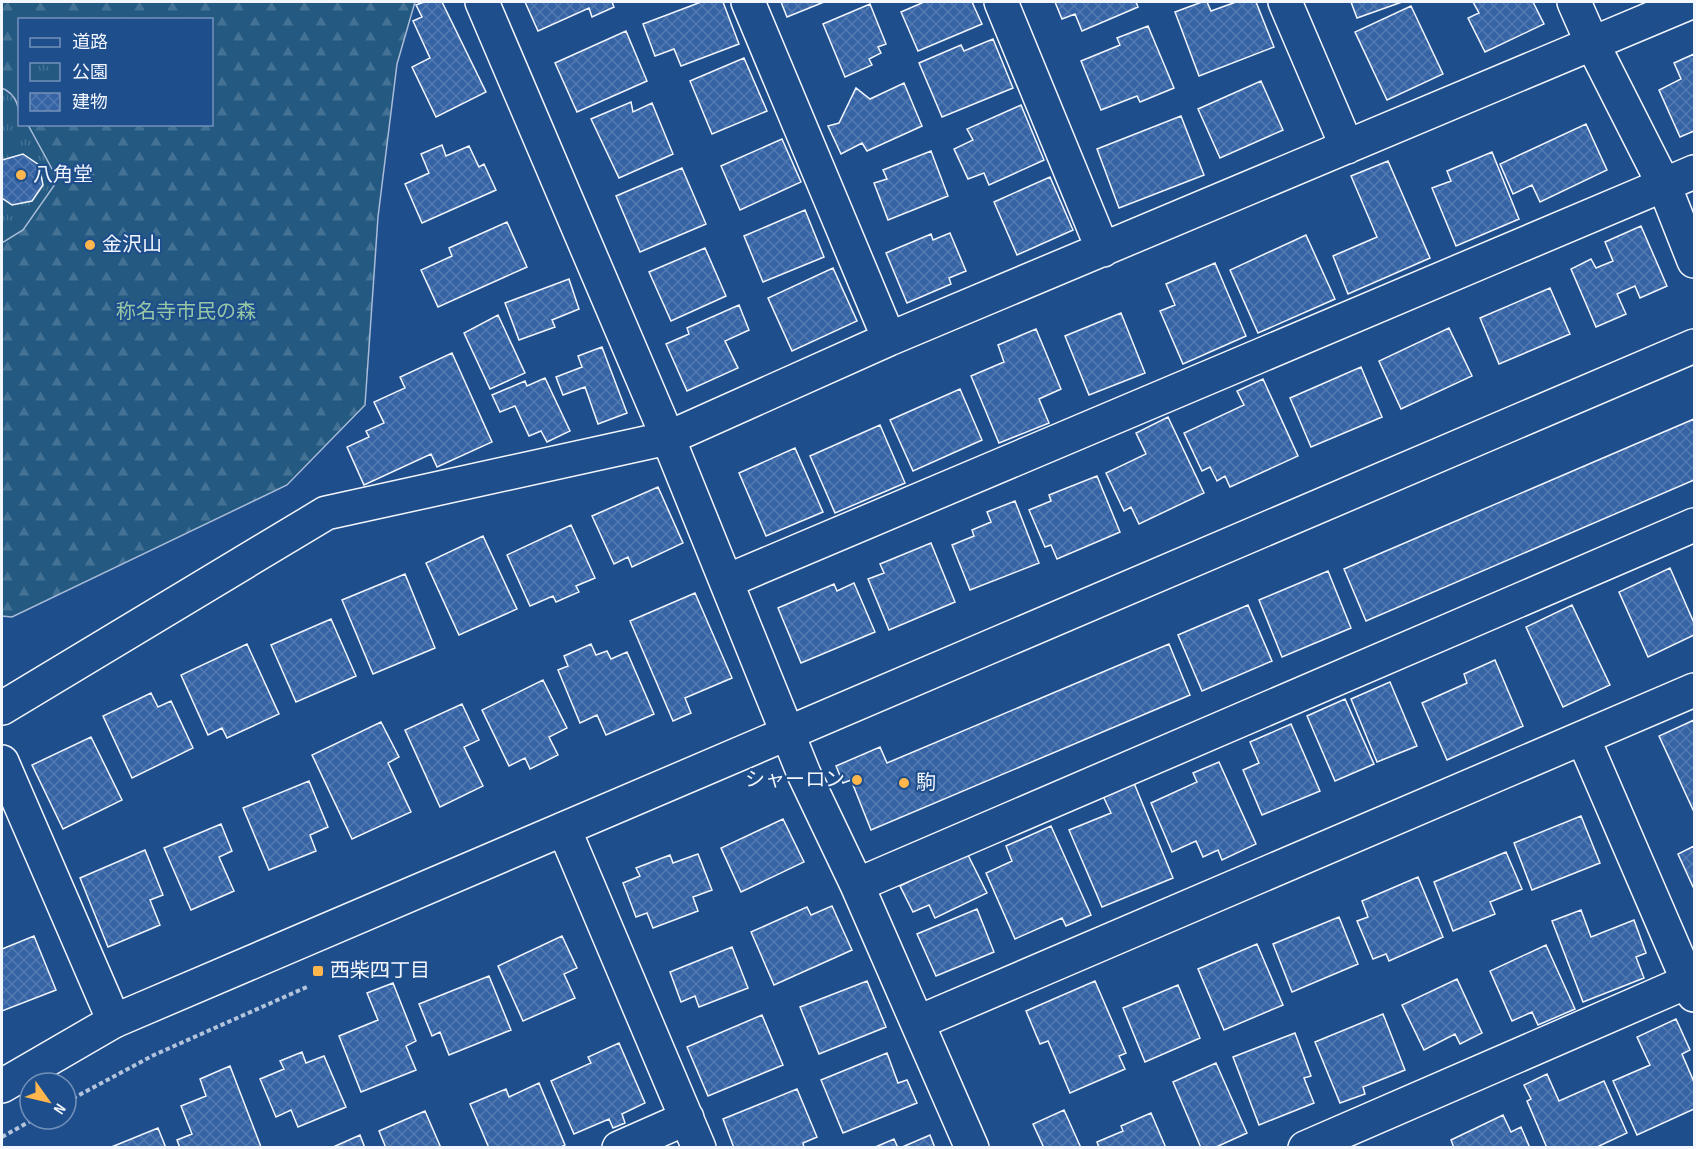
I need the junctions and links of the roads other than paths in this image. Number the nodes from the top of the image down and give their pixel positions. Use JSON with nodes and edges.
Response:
{"nodes":[{"id":1,"x":482,"y":2,"type":"edge"},
{"id":2,"x":748,"y":2,"type":"edge"},
{"id":3,"x":1001,"y":2,"type":"edge"},
{"id":4,"x":1285,"y":2,"type":"edge"},
{"id":5,"x":1574,"y":2,"type":"edge"},
{"id":6,"x":1691,"y":2,"type":"edge"},
{"id":7,"x":1592,"y":43,"type":"junction"},
{"id":8,"x":1347,"y":147,"type":"junction"},
{"id":9,"x":1695,"y":172,"type":"edge"},
{"id":10,"x":1664,"y":185,"type":"junction"},
{"id":11,"x":1103,"y":250,"type":"junction"},
{"id":12,"x":1695,"y":261,"type":"edge"},
{"id":13,"x":889,"y":339,"type":"junction"},
{"id":14,"x":1695,"y":346,"type":"edge"},
{"id":15,"x":668,"y":438,"type":"junction"},
{"id":16,"x":1695,"y":525,"type":"edge"},
{"id":17,"x":727,"y":581,"type":"junction"},
{"id":18,"x":1695,"y":690,"type":"edge"},
{"id":19,"x":2,"y":708,"type":"edge"},
{"id":20,"x":786,"y":732,"type":"junction"},
{"id":21,"x":1583,"y":738,"type":"junction"},
{"id":22,"x":2,"y":762,"type":"edge"},
{"id":23,"x":564,"y":829,"type":"junction"},
{"id":24,"x":858,"y":885,"type":"junction"},
{"id":25,"x":1692,"y":988,"type":"edge"},
{"id":26,"x":114,"y":1022,"type":"junction"},
{"id":27,"x":919,"y":1022,"type":"junction"},
{"id":28,"x":2,"y":1086,"type":"edge"},
{"id":29,"x":687,"y":1118,"type":"junction"},
{"id":30,"x":619,"y":1148,"type":"edge"},
{"id":31,"x":699,"y":1148,"type":"edge"},
{"id":32,"x":972,"y":1148,"type":"edge"},
{"id":33,"x":1305,"y":1148,"type":"edge"}],
"edges":[{"from":1,"to":15,"type":"street"},
{"from":2,"to":13,"type":"street"},
{"from":3,"to":11,"type":"street"},
{"from":4,"to":8,"type":"street"},
{"from":5,"to":7,"type":"street"},
{"from":6,"to":7,"type":"street"},
{"from":7,"to":8,"type":"street"},
{"from":7,"to":10,"type":"street"},
{"from":8,"to":11,"type":"street"},
{"from":9,"to":10,"type":"street"},
{"from":10,"to":12,"type":"street"},
{"from":10,"to":17,"type":"street"},
{"from":11,"to":13,"type":"street"},
{"from":13,"to":15,"type":"street"},
{"from":14,"to":20,"type":"street"},
{"from":15,"to":17,"type":"street"},
{"from":15,"to":19,"type":"street"},
{"from":16,"to":24,"type":"street"},
{"from":17,"to":20,"type":"street"},
{"from":18,"to":21,"type":"street"},
{"from":20,"to":23,"type":"street"},
{"from":20,"to":24,"type":"street"},
{"from":21,"to":25,"type":"street"},
{"from":21,"to":27,"type":"street"},
{"from":22,"to":26,"type":"street"},
{"from":23,"to":26,"type":"street"},
{"from":23,"to":29,"type":"street"},
{"from":24,"to":27,"type":"street"},
{"from":25,"to":33,"type":"street"},
{"from":26,"to":28,"type":"street"},
{"from":27,"to":32,"type":"street"},
{"from":29,"to":30,"type":"street"},
{"from":29,"to":31,"type":"street"}]}
